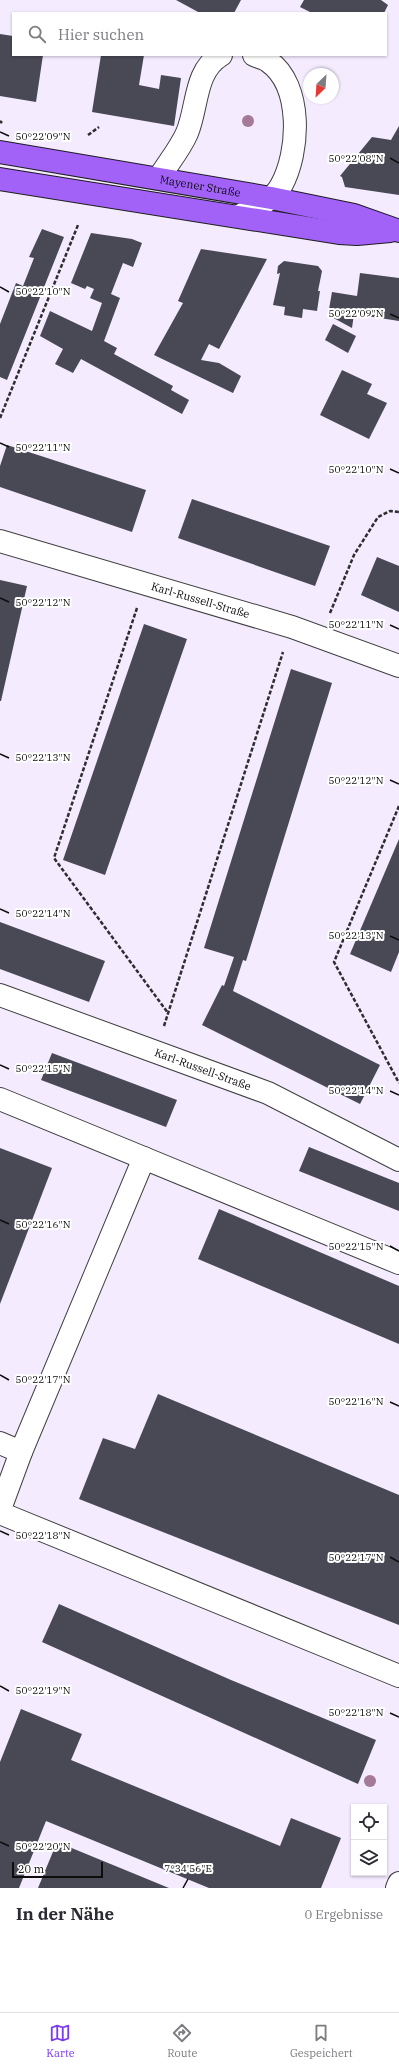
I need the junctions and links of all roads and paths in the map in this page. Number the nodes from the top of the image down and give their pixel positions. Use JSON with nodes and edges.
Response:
{"nodes":[{"id":1,"x":220,"y":56,"type":"edge"},
{"id":2,"x":256,"y":56,"type":"edge"},
{"id":3,"x":99,"y":127,"type":"dead end"},
{"id":4,"x":88,"y":136,"type":"dead end"},
{"id":5,"x":0,"y":152,"type":"edge"},
{"id":6,"x":159,"y":178,"type":"junction"},
{"id":7,"x":0,"y":179,"type":"edge"},
{"id":8,"x":271,"y":198,"type":"junction"},
{"id":9,"x":240,"y":216,"type":"junction"},
{"id":10,"x":78,"y":225,"type":"dead end"},
{"id":11,"x":398,"y":231,"type":"edge"},
{"id":12,"x":0,"y":418,"type":"edge"},
{"id":13,"x":399,"y":512,"type":"edge"},
{"id":14,"x":0,"y":541,"type":"edge"},
{"id":15,"x":145,"y":583,"type":"junction"},
{"id":16,"x":292,"y":627,"type":"junction"},
{"id":17,"x":320,"y":637,"type":"junction"},
{"id":18,"x":399,"y":666,"type":"edge"},
{"id":19,"x":399,"y":806,"type":"edge"},
{"id":20,"x":0,"y":996,"type":"edge"},
{"id":21,"x":168,"y":1013,"type":"junction"},
{"id":22,"x":156,"y":1052,"type":"junction"},
{"id":23,"x":399,"y":1083,"type":"edge"},
{"id":24,"x":0,"y":1099,"type":"edge"},
{"id":25,"x":144,"y":1158,"type":"junction"},
{"id":26,"x":399,"y":1160,"type":"edge"},
{"id":27,"x":399,"y":1263,"type":"edge"},
{"id":28,"x":0,"y":1443,"type":"edge"},
{"id":29,"x":21,"y":1452,"type":"junction"},
{"id":30,"x":0,"y":1509,"type":"edge"},
{"id":31,"x":0,"y":1513,"type":"edge"},
{"id":32,"x":399,"y":1676,"type":"edge"},
{"id":33,"x":399,"y":1883,"type":"edge"},
{"id":34,"x":397,"y":1888,"type":"edge"}],
"edges":[{"from":1,"to":6,"type":"street"},
{"from":2,"to":8,"type":"street"},
{"from":3,"to":4,"type":"path"},
{"from":5,"to":6,"type":"main road","name":"Mayener Straße"},
{"from":6,"to":8,"type":"main road","name":"Mayener Straße"},
{"from":7,"to":9,"type":"main road","name":"Mayener Straße"},
{"from":8,"to":9,"type":"street"},
{"from":8,"to":11,"type":"main road","name":"Mayener Straße"},
{"from":9,"to":11,"type":"main road","name":"Mayener Straße"},
{"from":10,"to":12,"type":"path"},
{"from":13,"to":17,"type":"path"},
{"from":14,"to":15,"type":"street","name":"Karl-Russell-Straße"},
{"from":15,"to":16,"type":"street","name":"Karl-Russell-Straße"},
{"from":15,"to":21,"type":"path"},
{"from":16,"to":17,"type":"street","name":"Karl-Russell-Straße"},
{"from":16,"to":21,"type":"path"},
{"from":17,"to":18,"type":"street","name":"Karl-Russell-Straße"},
{"from":19,"to":23,"type":"path"},
{"from":20,"to":22,"type":"street","name":"Karl-Russell-Straße"},
{"from":21,"to":22,"type":"path"},
{"from":22,"to":26,"type":"street","name":"Karl-Russell-Straße"},
{"from":24,"to":25,"type":"street"},
{"from":25,"to":27,"type":"street"},
{"from":25,"to":29,"type":"street"},
{"from":28,"to":29,"type":"street"},
{"from":29,"to":30,"type":"street"},
{"from":31,"to":32,"type":"street"},
{"from":33,"to":34,"type":"street"}]}
